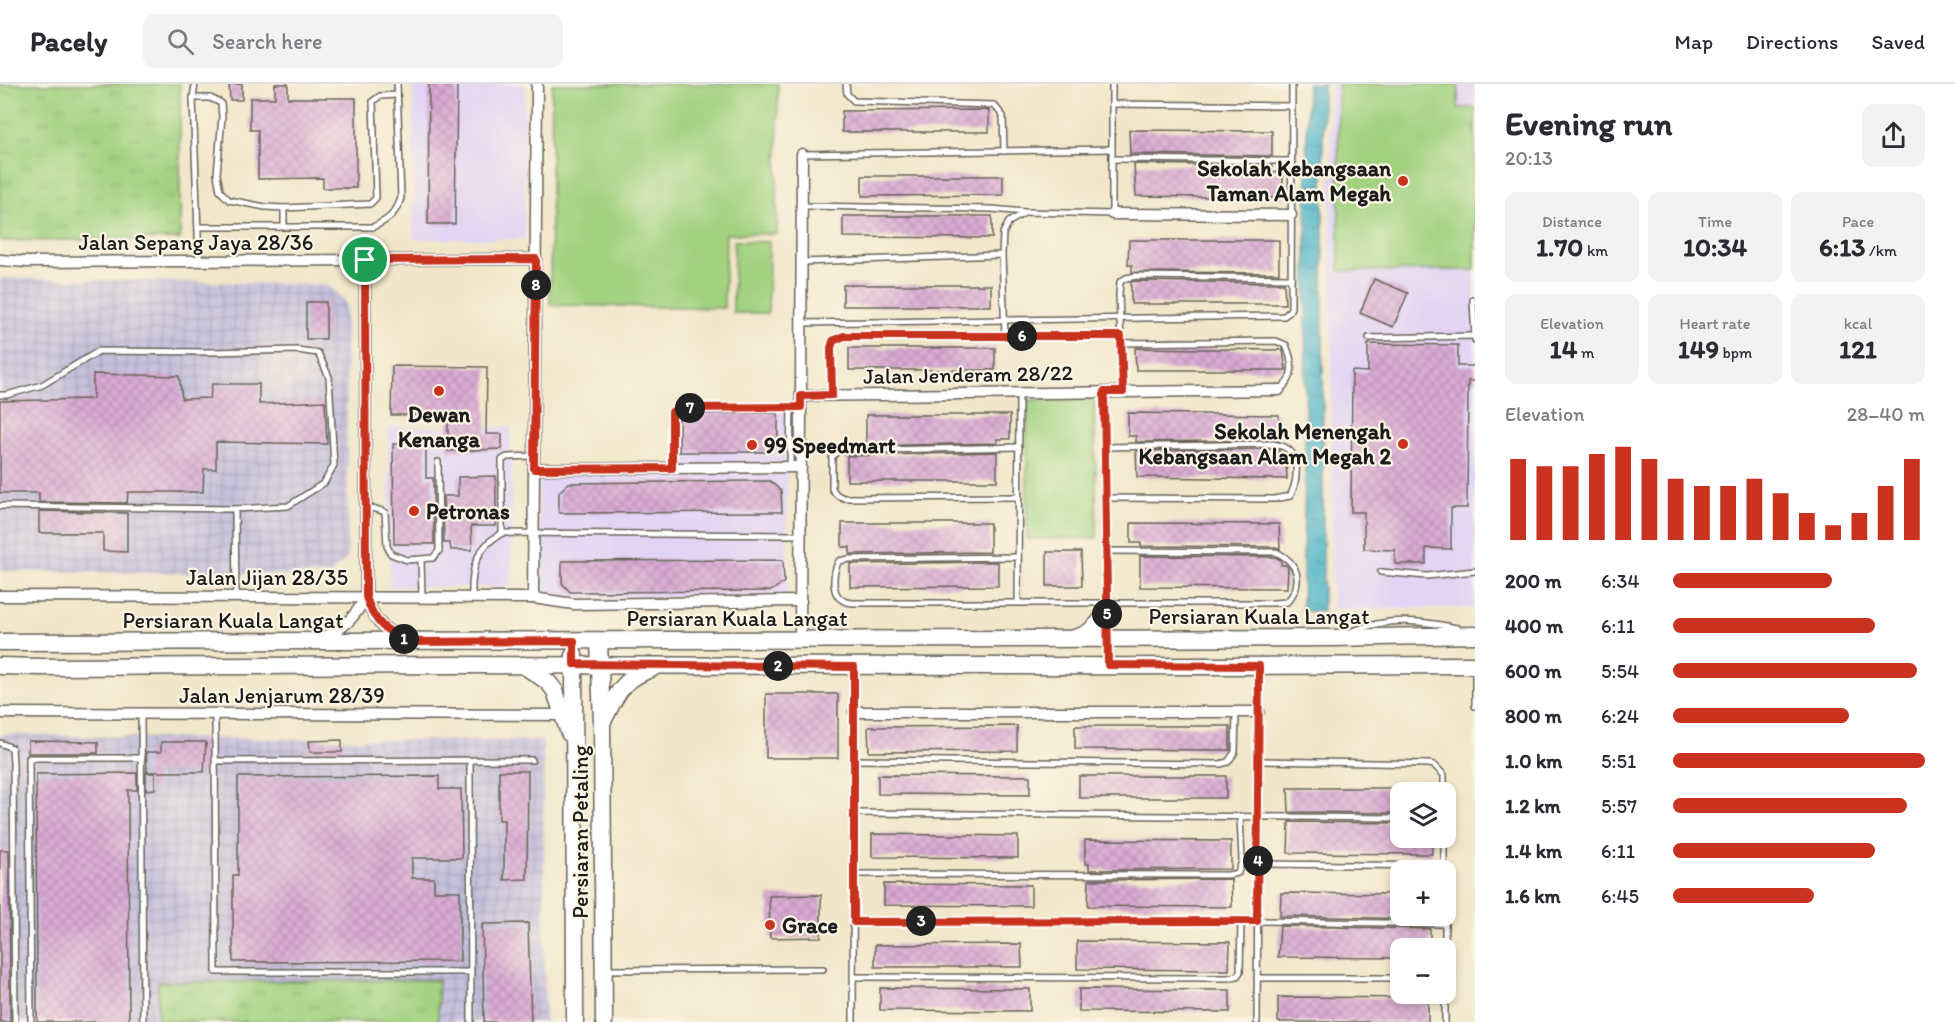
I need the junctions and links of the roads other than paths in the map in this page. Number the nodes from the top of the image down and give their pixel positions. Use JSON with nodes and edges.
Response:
{"nodes":[{"id":1,"x":195,"y":84,"type":"edge"},
{"id":2,"x":397,"y":84,"type":"edge"},
{"id":3,"x":537,"y":84,"type":"edge"},
{"id":4,"x":846,"y":84,"type":"edge"},
{"id":5,"x":1112,"y":84,"type":"edge"},
{"id":6,"x":1292,"y":84,"type":"edge"},
{"id":7,"x":397,"y":95,"type":"junction"},
{"id":8,"x":193,"y":98,"type":"junction"},
{"id":9,"x":1112,"y":104,"type":"junction"},
{"id":10,"x":1291,"y":106,"type":"junction"},
{"id":11,"x":1112,"y":149,"type":"junction"},
{"id":12,"x":1004,"y":151,"type":"junction"},
{"id":13,"x":802,"y":154,"type":"joint"},
{"id":14,"x":1112,"y":159,"type":"junction"},
{"id":15,"x":1291,"y":161,"type":"junction"},
{"id":16,"x":802,"y":206,"type":"junction"},
{"id":17,"x":284,"y":208,"type":"junction"},
{"id":18,"x":1026,"y":212,"type":"junction"},
{"id":19,"x":1112,"y":214,"type":"junction"},
{"id":20,"x":1291,"y":215,"type":"junction"},
{"id":21,"x":198,"y":227,"type":"junction"},
{"id":22,"x":284,"y":227,"type":"junction"},
{"id":23,"x":1002,"y":255,"type":"junction"},
{"id":24,"x":536,"y":259,"type":"junction"},
{"id":25,"x":0,"y":260,"type":"edge"},
{"id":26,"x":365,"y":260,"type":"junction"},
{"id":27,"x":198,"y":261,"type":"junction"},
{"id":28,"x":802,"y":262,"type":"junction"},
{"id":29,"x":1291,"y":278,"type":"junction"},
{"id":30,"x":1473,"y":300,"type":"dead end"},
{"id":31,"x":1120,"y":320,"type":"junction"},
{"id":32,"x":1004,"y":321,"type":"junction"},
{"id":33,"x":802,"y":323,"type":"junction"},
{"id":34,"x":1005,"y":336,"type":"junction"},
{"id":35,"x":1121,"y":336,"type":"junction"},
{"id":36,"x":1369,"y":338,"type":"dead end"},
{"id":37,"x":1475,"y":338,"type":"edge"},
{"id":38,"x":1121,"y":343,"type":"junction"},
{"id":39,"x":1279,"y":390,"type":"joint"},
{"id":40,"x":1104,"y":392,"type":"junction"},
{"id":41,"x":1123,"y":392,"type":"junction"},
{"id":42,"x":1019,"y":393,"type":"junction"},
{"id":43,"x":0,"y":395,"type":"edge"},
{"id":44,"x":832,"y":395,"type":"junction"},
{"id":45,"x":798,"y":403,"type":"junction"},
{"id":46,"x":1019,"y":447,"type":"junction"},
{"id":47,"x":1105,"y":447,"type":"junction"},
{"id":48,"x":534,"y":456,"type":"junction"},
{"id":49,"x":438,"y":462,"type":"dead end"},
{"id":50,"x":796,"y":467,"type":"junction"},
{"id":51,"x":672,"y":468,"type":"junction"},
{"id":52,"x":534,"y":469,"type":"junction"},
{"id":53,"x":1018,"y":497,"type":"junction"},
{"id":54,"x":1106,"y":498,"type":"junction"},
{"id":55,"x":0,"y":506,"type":"edge"},
{"id":56,"x":365,"y":508,"type":"junction"},
{"id":57,"x":235,"y":509,"type":"junction"},
{"id":58,"x":502,"y":533,"type":"junction"},
{"id":59,"x":534,"y":534,"type":"junction"},
{"id":60,"x":801,"y":536,"type":"junction"},
{"id":61,"x":1106,"y":551,"type":"junction"},
{"id":62,"x":1018,"y":557,"type":"junction"},
{"id":63,"x":421,"y":560,"type":"junction"},
{"id":64,"x":1475,"y":571,"type":"edge"},
{"id":65,"x":1381,"y":572,"type":"dead end"},
{"id":66,"x":0,"y":596,"type":"edge"},
{"id":67,"x":236,"y":597,"type":"junction"},
{"id":68,"x":366,"y":597,"type":"junction"},
{"id":69,"x":422,"y":597,"type":"junction"},
{"id":70,"x":472,"y":598,"type":"junction"},
{"id":71,"x":533,"y":598,"type":"junction"},
{"id":72,"x":801,"y":601,"type":"junction"},
{"id":73,"x":1018,"y":602,"type":"junction"},
{"id":74,"x":1107,"y":610,"type":"junction"},
{"id":75,"x":1470,"y":635,"type":"edge"},
{"id":76,"x":1064,"y":639,"type":"junction"},
{"id":77,"x":1107,"y":639,"type":"junction"},
{"id":78,"x":1142,"y":639,"type":"junction"},
{"id":79,"x":801,"y":640,"type":"junction"},
{"id":80,"x":574,"y":641,"type":"junction"},
{"id":81,"x":599,"y":641,"type":"junction"},
{"id":82,"x":0,"y":642,"type":"edge"},
{"id":83,"x":161,"y":642,"type":"junction"},
{"id":84,"x":312,"y":642,"type":"junction"},
{"id":85,"x":411,"y":642,"type":"junction"},
{"id":86,"x":574,"y":664,"type":"junction"},
{"id":87,"x":599,"y":664,"type":"junction"},
{"id":88,"x":1475,"y":664,"type":"edge"},
{"id":89,"x":523,"y":665,"type":"junction"},
{"id":90,"x":662,"y":665,"type":"junction"},
{"id":91,"x":1108,"y":665,"type":"junction"},
{"id":92,"x":0,"y":666,"type":"edge"},
{"id":93,"x":162,"y":666,"type":"junction"},
{"id":94,"x":1259,"y":666,"type":"junction"},
{"id":95,"x":854,"y":667,"type":"junction"},
{"id":96,"x":1475,"y":706,"type":"edge"},
{"id":97,"x":854,"y":711,"type":"junction"},
{"id":98,"x":1259,"y":711,"type":"junction"},
{"id":99,"x":0,"y":712,"type":"edge"},
{"id":100,"x":1236,"y":712,"type":"junction"},
{"id":101,"x":141,"y":714,"type":"junction"},
{"id":102,"x":215,"y":714,"type":"junction"},
{"id":103,"x":563,"y":715,"type":"junction"},
{"id":104,"x":602,"y":723,"type":"junction"},
{"id":105,"x":0,"y":743,"type":"edge"},
{"id":106,"x":574,"y":751,"type":"junction"},
{"id":107,"x":142,"y":758,"type":"junction"},
{"id":108,"x":532,"y":760,"type":"dead end"},
{"id":109,"x":853,"y":760,"type":"junction"},
{"id":110,"x":215,"y":761,"type":"junction"},
{"id":111,"x":470,"y":761,"type":"junction"},
{"id":112,"x":1258,"y":761,"type":"junction"},
{"id":113,"x":1444,"y":782,"type":"edge"},
{"id":114,"x":853,"y":813,"type":"junction"},
{"id":115,"x":1240,"y":816,"type":"junction"},
{"id":116,"x":1258,"y":816,"type":"junction"},
{"id":117,"x":1390,"y":818,"type":"edge"},
{"id":118,"x":1258,"y":864,"type":"junction"},
{"id":119,"x":1390,"y":867,"type":"edge"},
{"id":120,"x":854,"y":874,"type":"junction"},
{"id":121,"x":1241,"y":921,"type":"junction"},
{"id":122,"x":1257,"y":921,"type":"junction"},
{"id":123,"x":854,"y":922,"type":"junction"},
{"id":124,"x":1390,"y":923,"type":"edge"},
{"id":125,"x":823,"y":969,"type":"dead end"},
{"id":126,"x":604,"y":970,"type":"junction"},
{"id":127,"x":471,"y":972,"type":"junction"},
{"id":128,"x":854,"y":977,"type":"junction"},
{"id":129,"x":1257,"y":978,"type":"junction"},
{"id":130,"x":1390,"y":978,"type":"edge"},
{"id":131,"x":1445,"y":1004,"type":"edge"},
{"id":132,"x":15,"y":1022,"type":"edge"},
{"id":133,"x":31,"y":1022,"type":"edge"},
{"id":134,"x":143,"y":1022,"type":"edge"},
{"id":135,"x":471,"y":1022,"type":"edge"},
{"id":136,"x":575,"y":1022,"type":"edge"},
{"id":137,"x":604,"y":1022,"type":"edge"},
{"id":138,"x":853,"y":1022,"type":"edge"},
{"id":139,"x":1257,"y":1022,"type":"edge"},
{"id":140,"x":1445,"y":1022,"type":"edge"}],
"edges":[{"from":1,"to":8,"type":"lane"},
{"from":2,"to":7,"type":"lane"},
{"from":3,"to":24,"type":"street"},
{"from":4,"to":12,"type":"lane"},
{"from":5,"to":9,"type":"lane"},
{"from":6,"to":10,"type":"lane"},
{"from":7,"to":17,"type":"lane"},
{"from":7,"to":22,"type":"lane"},
{"from":8,"to":17,"type":"lane"},
{"from":8,"to":21,"type":"lane"},
{"from":9,"to":10,"type":"lane"},
{"from":9,"to":11,"type":"lane"},
{"from":10,"to":15,"type":"lane"},
{"from":11,"to":12,"type":"lane"},
{"from":11,"to":14,"type":"lane"},
{"from":12,"to":13,"type":"lane"},
{"from":13,"to":16,"type":"street"},
{"from":14,"to":15,"type":"lane"},
{"from":14,"to":19,"type":"lane"},
{"from":15,"to":20,"type":"lane"},
{"from":16,"to":18,"type":"lane"},
{"from":16,"to":28,"type":"street"},
{"from":17,"to":22,"type":"lane"},
{"from":18,"to":19,"type":"lane"},
{"from":18,"to":23,"type":"lane"},
{"from":19,"to":20,"type":"street"},
{"from":20,"to":29,"type":"lane"},
{"from":21,"to":22,"type":"lane"},
{"from":21,"to":27,"type":"lane"},
{"from":23,"to":28,"type":"lane"},
{"from":23,"to":32,"type":"lane"},
{"from":24,"to":26,"type":"street","name":"Jalan Sepang Jaya 28/36"},
{"from":24,"to":48,"type":"street"},
{"from":25,"to":27,"type":"street","name":"Jalan Sepang Jaya 28/36"},
{"from":26,"to":27,"type":"street","name":"Jalan Sepang Jaya 28/36"},
{"from":26,"to":56,"type":"street"},
{"from":28,"to":33,"type":"street"},
{"from":29,"to":31,"type":"lane"},
{"from":29,"to":31,"type":"lane"},
{"from":30,"to":37,"type":"lane"},
{"from":31,"to":32,"type":"lane"},
{"from":31,"to":35,"type":"lane"},
{"from":32,"to":33,"type":"lane"},
{"from":32,"to":34,"type":"lane"},
{"from":33,"to":45,"type":"street"},
{"from":34,"to":35,"type":"lane"},
{"from":34,"to":44,"type":"lane"},
{"from":35,"to":38,"type":"lane"},
{"from":36,"to":37,"type":"lane"},
{"from":38,"to":39,"type":"lane"},
{"from":38,"to":41,"type":"lane"},
{"from":39,"to":41,"type":"street","name":"Jalan Jenderam 28/22"},
{"from":40,"to":41,"type":"street","name":"Jalan Jenderam 28/22"},
{"from":40,"to":42,"type":"street","name":"Jalan Jenderam 28/22"},
{"from":40,"to":47,"type":"lane"},
{"from":42,"to":44,"type":"street","name":"Jalan Jenderam 28/22"},
{"from":42,"to":46,"type":"lane"},
{"from":43,"to":57,"type":"lane"},
{"from":44,"to":45,"type":"street","name":"Jalan Jenderam 28/22"},
{"from":45,"to":50,"type":"street"},
{"from":45,"to":51,"type":"lane"},
{"from":46,"to":53,"type":"lane"},
{"from":46,"to":53,"type":"lane"},
{"from":47,"to":54,"type":"lane"},
{"from":47,"to":54,"type":"lane"},
{"from":48,"to":52,"type":"street"},
{"from":48,"to":58,"type":"lane"},
{"from":49,"to":63,"type":"lane"},
{"from":50,"to":51,"type":"street"},
{"from":50,"to":60,"type":"street"},
{"from":51,"to":52,"type":"street"},
{"from":52,"to":59,"type":"street"},
{"from":53,"to":62,"type":"lane"},
{"from":54,"to":61,"type":"lane"},
{"from":55,"to":57,"type":"lane"},
{"from":56,"to":63,"type":"lane"},
{"from":56,"to":68,"type":"street"},
{"from":57,"to":67,"type":"lane"},
{"from":58,"to":59,"type":"lane"},
{"from":58,"to":70,"type":"lane"},
{"from":59,"to":60,"type":"lane"},
{"from":59,"to":71,"type":"street"},
{"from":60,"to":72,"type":"street"},
{"from":61,"to":74,"type":"lane"},
{"from":61,"to":74,"type":"lane"},
{"from":62,"to":73,"type":"lane"},
{"from":62,"to":73,"type":"lane"},
{"from":63,"to":69,"type":"lane"},
{"from":64,"to":65,"type":"lane"},
{"from":66,"to":67,"type":"street","name":"Jalan Jijan 28/35"},
{"from":67,"to":68,"type":"street","name":"Jalan Jijan 28/35"},
{"from":68,"to":69,"type":"street","name":"Jalan Jijan 28/35"},
{"from":68,"to":84,"type":"street"},
{"from":68,"to":85,"type":"street"},
{"from":69,"to":70,"type":"street","name":"Jalan Jijan 28/35"},
{"from":70,"to":71,"type":"street","name":"Jalan Jijan 28/35"},
{"from":71,"to":72,"type":"street"},
{"from":72,"to":79,"type":"street"},
{"from":73,"to":74,"type":"lane"},
{"from":74,"to":76,"type":"main road"},
{"from":74,"to":77,"type":"lane"},
{"from":74,"to":78,"type":"main road"},
{"from":75,"to":78,"type":"main road","name":"Persiaran Kuala Langat"},
{"from":76,"to":77,"type":"main road","name":"Persiaran Kuala Langat"},
{"from":76,"to":79,"type":"main road","name":"Persiaran Kuala Langat"},
{"from":77,"to":78,"type":"main road","name":"Persiaran Kuala Langat"},
{"from":77,"to":91,"type":"lane"},
{"from":79,"to":81,"type":"main road","name":"Persiaran Kuala Langat"},
{"from":80,"to":81,"type":"main road","name":"Persiaran Kuala Langat"},
{"from":80,"to":85,"type":"main road","name":"Persiaran Kuala Langat"},
{"from":80,"to":86,"type":"main road","name":"Persiaran Petaling"},
{"from":81,"to":87,"type":"main road","name":"Persiaran Petaling"},
{"from":82,"to":83,"type":"main road","name":"Persiaran Kuala Langat"},
{"from":83,"to":84,"type":"main road","name":"Persiaran Kuala Langat"},
{"from":83,"to":93,"type":"main road"},
{"from":84,"to":85,"type":"main road","name":"Persiaran Kuala Langat"},
{"from":86,"to":87,"type":"main road","name":"Persiaran Kuala Langat"},
{"from":86,"to":89,"type":"main road","name":"Persiaran Kuala Langat"},
{"from":86,"to":106,"type":"main road","name":"Persiaran Petaling"},
{"from":87,"to":90,"type":"main road","name":"Persiaran Kuala Langat"},
{"from":87,"to":104,"type":"main road","name":"Persiaran Petaling"},
{"from":88,"to":94,"type":"main road","name":"Persiaran Kuala Langat"},
{"from":88,"to":96,"type":"lane"},
{"from":89,"to":93,"type":"main road","name":"Persiaran Kuala Langat"},
{"from":89,"to":103,"type":"main road"},
{"from":90,"to":95,"type":"main road","name":"Persiaran Kuala Langat"},
{"from":90,"to":104,"type":"main road"},
{"from":91,"to":94,"type":"main road","name":"Persiaran Kuala Langat"},
{"from":91,"to":95,"type":"main road","name":"Persiaran Kuala Langat"},
{"from":92,"to":93,"type":"main road","name":"Persiaran Kuala Langat"},
{"from":94,"to":98,"type":"lane"},
{"from":95,"to":97,"type":"lane"},
{"from":97,"to":100,"type":"street"},
{"from":97,"to":109,"type":"lane"},
{"from":98,"to":100,"type":"street"},
{"from":98,"to":112,"type":"lane"},
{"from":99,"to":101,"type":"street","name":"Jalan Jenjarum 28/39"},
{"from":100,"to":109,"type":"lane"},
{"from":101,"to":102,"type":"street","name":"Jalan Jenjarum 28/39"},
{"from":101,"to":107,"type":"lane"},
{"from":102,"to":103,"type":"street","name":"Jalan Jenjarum 28/39"},
{"from":102,"to":110,"type":"lane"},
{"from":103,"to":106,"type":"main road"},
{"from":104,"to":126,"type":"main road","name":"Persiaran Petaling"},
{"from":105,"to":132,"type":"lane"},
{"from":106,"to":136,"type":"main road","name":"Persiaran Petaling"},
{"from":107,"to":133,"type":"lane"},
{"from":107,"to":134,"type":"lane"},
{"from":108,"to":111,"type":"lane"},
{"from":109,"to":114,"type":"lane"},
{"from":110,"to":111,"type":"lane"},
{"from":110,"to":127,"type":"lane"},
{"from":111,"to":127,"type":"lane"},
{"from":112,"to":113,"type":"lane"},
{"from":112,"to":116,"type":"lane"},
{"from":114,"to":115,"type":"lane"},
{"from":114,"to":120,"type":"lane"},
{"from":115,"to":116,"type":"lane"},
{"from":115,"to":120,"type":"lane"},
{"from":116,"to":117,"type":"lane"},
{"from":116,"to":118,"type":"lane"},
{"from":118,"to":119,"type":"lane"},
{"from":118,"to":122,"type":"lane"},
{"from":120,"to":123,"type":"lane"},
{"from":121,"to":122,"type":"lane"},
{"from":121,"to":123,"type":"lane"},
{"from":121,"to":128,"type":"lane"},
{"from":122,"to":124,"type":"lane"},
{"from":122,"to":129,"type":"lane"},
{"from":123,"to":128,"type":"lane"},
{"from":125,"to":126,"type":"lane"},
{"from":126,"to":137,"type":"main road","name":"Persiaran Petaling"},
{"from":127,"to":135,"type":"lane"},
{"from":128,"to":138,"type":"lane"},
{"from":129,"to":130,"type":"lane"},
{"from":129,"to":139,"type":"lane"},
{"from":131,"to":140,"type":"lane"}]}
